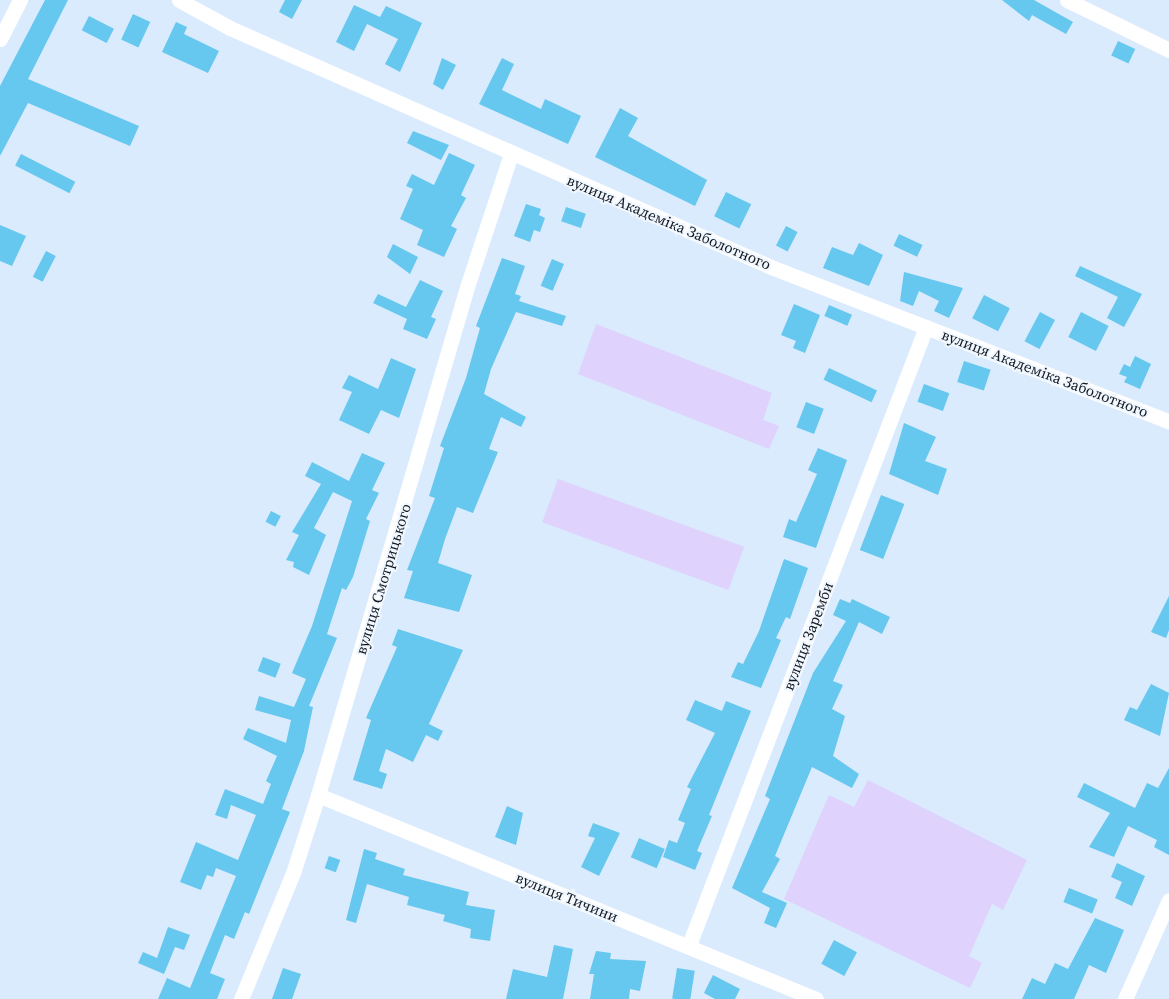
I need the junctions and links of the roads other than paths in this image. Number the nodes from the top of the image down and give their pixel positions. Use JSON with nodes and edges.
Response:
{"nodes":[{"id":1,"x":20,"y":0,"type":"edge"},
{"id":2,"x":179,"y":0,"type":"edge"},
{"id":3,"x":1067,"y":0,"type":"edge"},
{"id":4,"x":0,"y":39,"type":"edge"},
{"id":5,"x":1169,"y":50,"type":"edge"},
{"id":6,"x":511,"y":154,"type":"junction"},
{"id":7,"x":926,"y":327,"type":"junction"},
{"id":8,"x":1169,"y":422,"type":"edge"},
{"id":9,"x":318,"y":795,"type":"junction"},
{"id":10,"x":1169,"y":900,"type":"edge"},
{"id":11,"x":689,"y":945,"type":"junction"},
{"id":12,"x":792,"y":994,"type":"edge"},
{"id":13,"x":241,"y":999,"type":"edge"},
{"id":14,"x":816,"y":999,"type":"edge"},
{"id":15,"x":1125,"y":999,"type":"edge"}],
"edges":[{"from":1,"to":4,"type":"street"},
{"from":2,"to":6,"type":"street","name":"вулиця Академіка Заболотного"},
{"from":3,"to":5,"type":"street"},
{"from":6,"to":7,"type":"street","name":"вулиця Академіка Заболотного"},
{"from":6,"to":9,"type":"street","name":"вулиця Смотрицького"},
{"from":7,"to":8,"type":"street","name":"вулиця Академіка Заболотного"},
{"from":7,"to":11,"type":"street","name":"вулиця Заремби"},
{"from":9,"to":11,"type":"street","name":"вулиця Тичини"},
{"from":9,"to":13,"type":"street","name":"вулиця Смотрицького"},
{"from":10,"to":15,"type":"street"},
{"from":11,"to":12,"type":"street","name":"вулиця Тичини"},
{"from":12,"to":14,"type":"street","name":"вулиця Тичини"}]}
